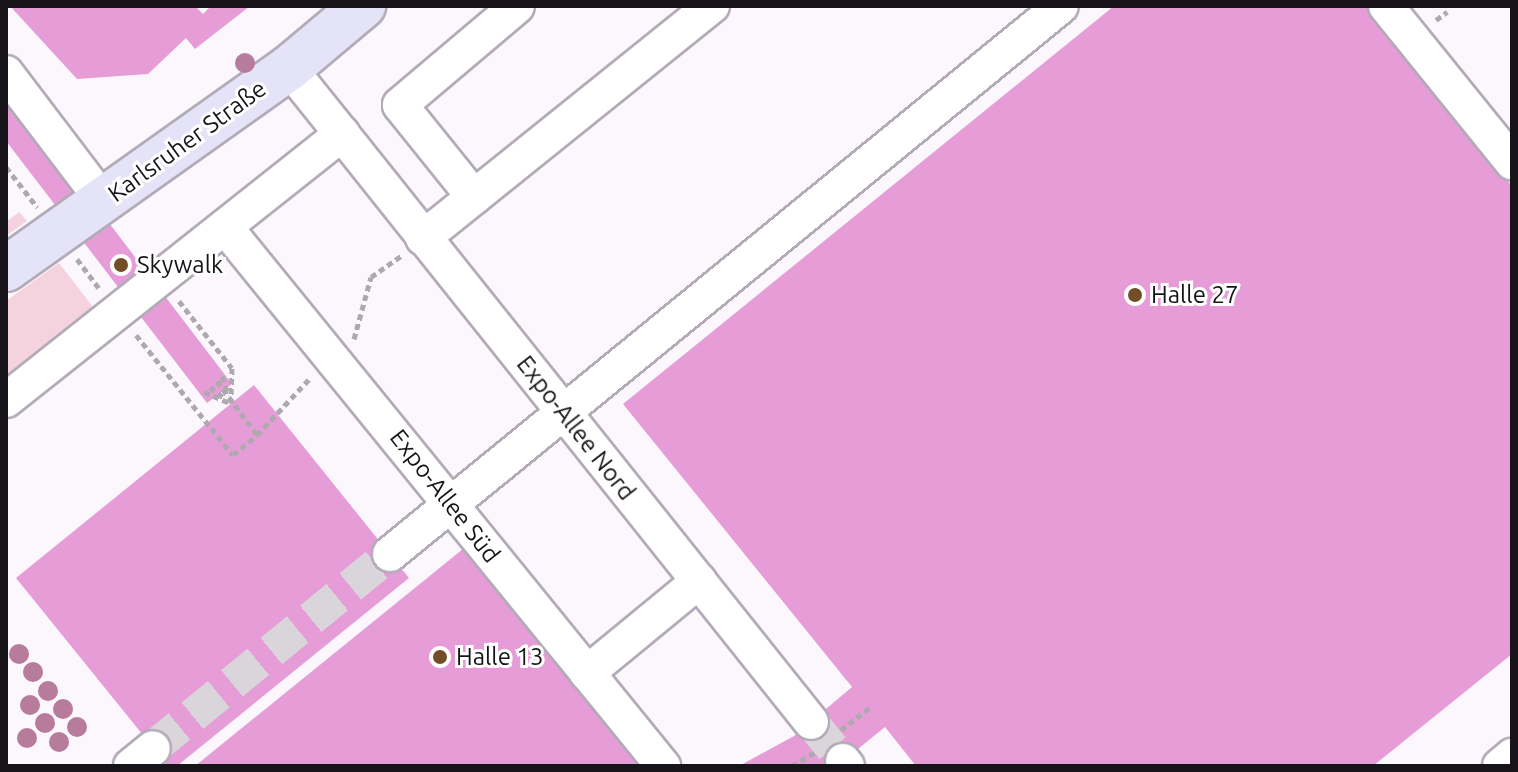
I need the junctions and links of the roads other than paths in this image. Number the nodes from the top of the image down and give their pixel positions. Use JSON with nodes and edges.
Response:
{"nodes":[{"id":1,"x":363,"y":6,"type":"edge"},
{"id":2,"x":517,"y":6,"type":"edge"},
{"id":3,"x":712,"y":6,"type":"edge"},
{"id":4,"x":1061,"y":6,"type":"edge"},
{"id":5,"x":1386,"y":6,"type":"edge"},
{"id":6,"x":289,"y":68,"type":"junction"},
{"id":7,"x":6,"y":73,"type":"edge"},
{"id":8,"x":342,"y":134,"type":"junction"},
{"id":9,"x":1512,"y":162,"type":"edge"},
{"id":10,"x":474,"y":197,"type":"junction"},
{"id":11,"x":103,"y":201,"type":"junction"},
{"id":12,"x":225,"y":227,"type":"junction"},
{"id":13,"x":423,"y":238,"type":"junction"},
{"id":14,"x":6,"y":269,"type":"edge"},
{"id":15,"x":6,"y":400,"type":"edge"},
{"id":16,"x":561,"y":411,"type":"junction"},
{"id":17,"x":448,"y":503,"type":"junction"},
{"id":18,"x":390,"y":554,"type":"tunnel mouth"},
{"id":19,"x":699,"y":581,"type":"junction"},
{"id":20,"x":587,"y":673,"type":"junction"},
{"id":21,"x":811,"y":722,"type":"tunnel mouth"},
{"id":22,"x":1512,"y":756,"type":"edge"},
{"id":23,"x":663,"y":766,"type":"edge"},
{"id":24,"x":1500,"y":766,"type":"edge"}],
"edges":[{"from":1,"to":6,"type":"main road","name":"Karlsruher Straße"},
{"from":2,"to":10,"type":"street"},
{"from":3,"to":10,"type":"street"},
{"from":4,"to":16,"type":"street"},
{"from":5,"to":9,"type":"street"},
{"from":6,"to":8,"type":"street","name":"Expo-Allee Nord"},
{"from":6,"to":11,"type":"main road","name":"Karlsruher Straße"},
{"from":7,"to":11,"type":"street"},
{"from":8,"to":12,"type":"street"},
{"from":8,"to":13,"type":"street","name":"Expo-Allee Nord"},
{"from":10,"to":13,"type":"street"},
{"from":11,"to":14,"type":"main road","name":"Karlsruher Straße"},
{"from":12,"to":15,"type":"street"},
{"from":12,"to":17,"type":"street","name":"Expo-Allee Süd"},
{"from":13,"to":16,"type":"street","name":"Expo-Allee Nord"},
{"from":16,"to":17,"type":"street"},
{"from":16,"to":19,"type":"street","name":"Expo-Allee Nord"},
{"from":17,"to":18,"type":"street"},
{"from":17,"to":20,"type":"street","name":"Expo-Allee Süd"},
{"from":19,"to":20,"type":"street"},
{"from":19,"to":21,"type":"street","name":"Expo-Allee Nord"},
{"from":20,"to":23,"type":"street","name":"Expo-Allee Süd"},
{"from":22,"to":24,"type":"street"}]}
